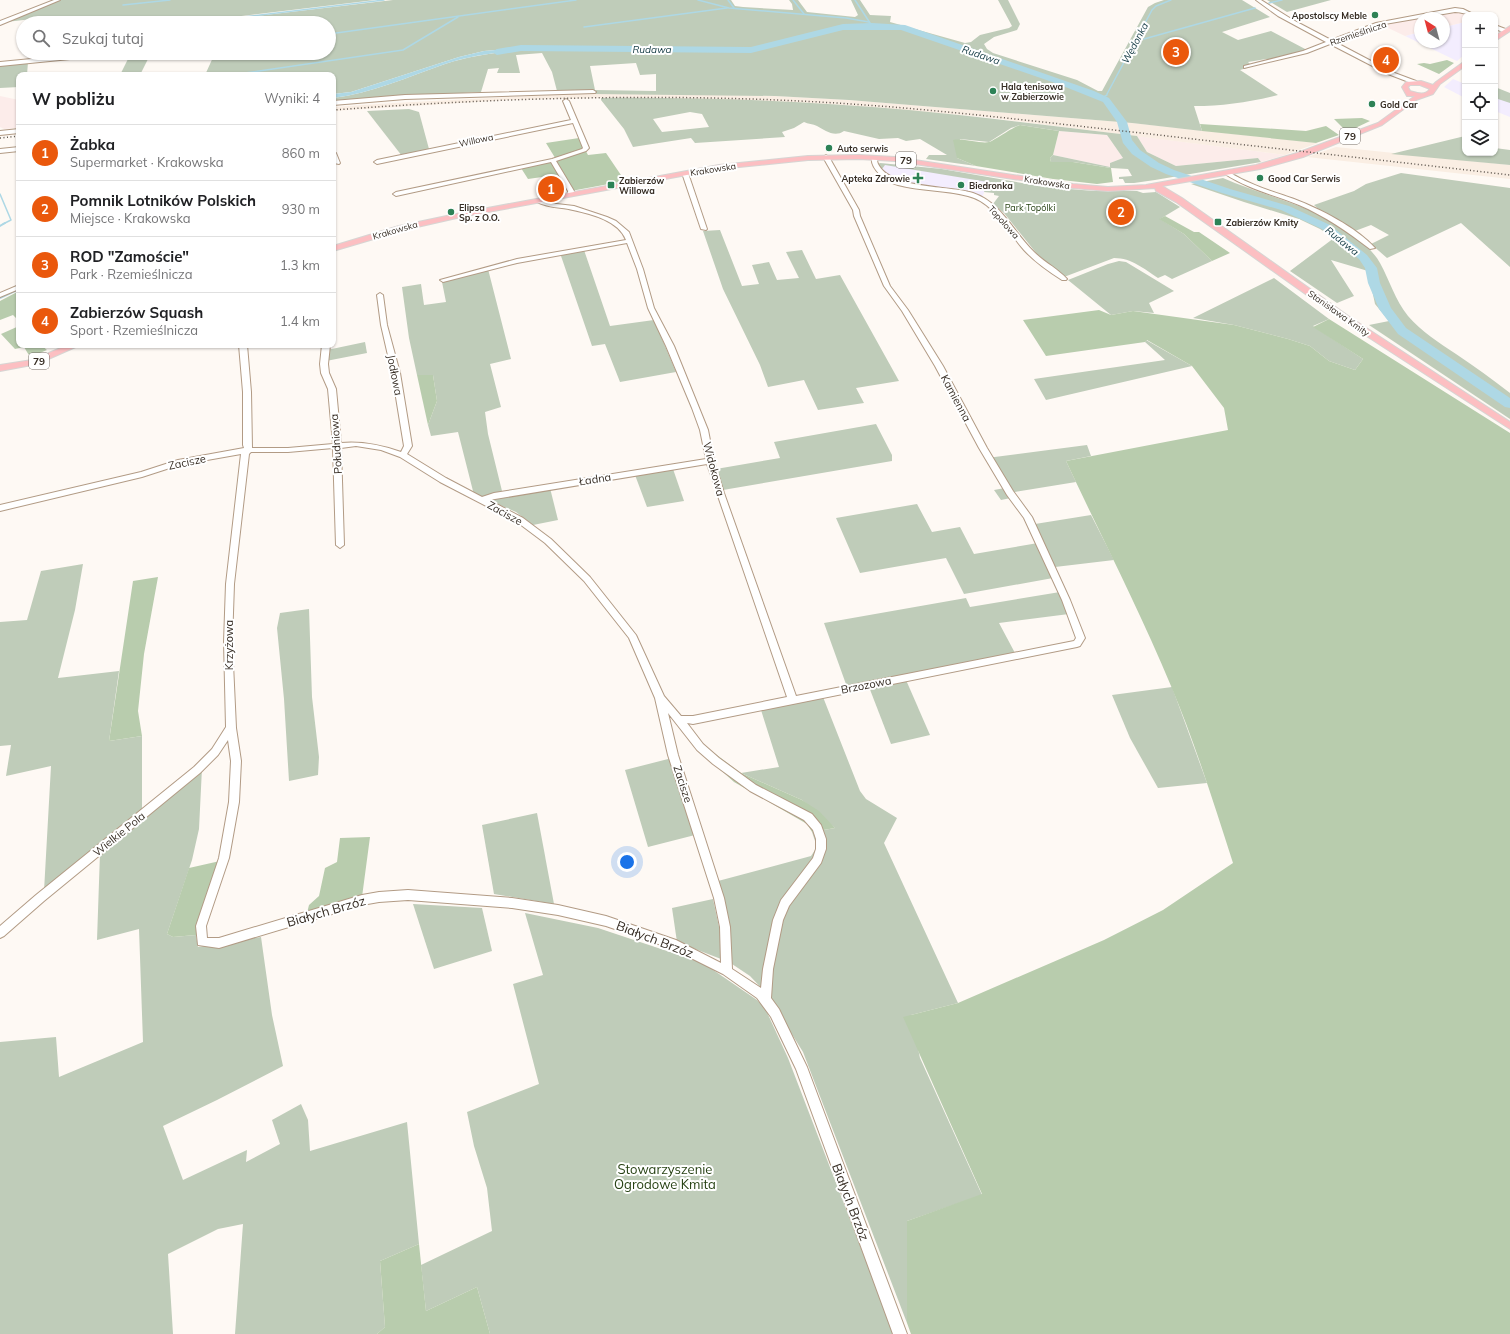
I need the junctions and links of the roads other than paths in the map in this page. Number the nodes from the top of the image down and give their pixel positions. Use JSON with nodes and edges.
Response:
{"nodes":[{"id":1,"x":58,"y":0,"type":"edge"},
{"id":2,"x":1258,"y":0,"type":"edge"},
{"id":3,"x":1465,"y":12,"type":"edge"},
{"id":4,"x":18,"y":16,"type":"edge"},
{"id":5,"x":16,"y":17,"type":"edge"},
{"id":6,"x":0,"y":23,"type":"edge"},
{"id":7,"x":1498,"y":28,"type":"edge"},
{"id":8,"x":1508,"y":30,"type":"edge"},
{"id":9,"x":1498,"y":37,"type":"edge"},
{"id":10,"x":1330,"y":42,"type":"junction"},
{"id":11,"x":40,"y":60,"type":"edge"},
{"id":12,"x":0,"y":64,"type":"edge"},
{"id":13,"x":1462,"y":65,"type":"edge"},
{"id":14,"x":1246,"y":67,"type":"dead end"},
{"id":15,"x":1394,"y":75,"type":"junction"},
{"id":16,"x":1445,"y":78,"type":"junction"},
{"id":17,"x":1418,"y":83,"type":"junction"},
{"id":18,"x":1406,"y":88,"type":"junction"},
{"id":19,"x":1434,"y":89,"type":"junction"},
{"id":20,"x":593,"y":92,"type":"dead end"},
{"id":21,"x":1422,"y":96,"type":"junction"},
{"id":22,"x":566,"y":101,"type":"dead end"},
{"id":23,"x":336,"y":103,"type":"edge"},
{"id":24,"x":1402,"y":108,"type":"junction"},
{"id":25,"x":575,"y":121,"type":"junction"},
{"id":26,"x":16,"y":131,"type":"edge"},
{"id":27,"x":0,"y":133,"type":"edge"},
{"id":28,"x":16,"y":149,"type":"edge"},
{"id":29,"x":0,"y":151,"type":"edge"},
{"id":30,"x":826,"y":157,"type":"junction"},
{"id":31,"x":874,"y":158,"type":"junction"},
{"id":32,"x":336,"y":159,"type":"edge"},
{"id":33,"x":553,"y":160,"type":"junction"},
{"id":34,"x":377,"y":162,"type":"dead end"},
{"id":35,"x":338,"y":163,"type":"dead end"},
{"id":36,"x":685,"y":173,"type":"junction"},
{"id":37,"x":1227,"y":173,"type":"junction"},
{"id":38,"x":1158,"y":184,"type":"junction"},
{"id":39,"x":396,"y":194,"type":"dead end"},
{"id":40,"x":571,"y":194,"type":"junction"},
{"id":41,"x":539,"y":201,"type":"junction"},
{"id":42,"x":704,"y":229,"type":"dead end"},
{"id":43,"x":630,"y":241,"type":"junction"},
{"id":44,"x":336,"y":247,"type":"edge"},
{"id":45,"x":1372,"y":248,"type":"dead end"},
{"id":46,"x":443,"y":280,"type":"dead end"},
{"id":47,"x":1064,"y":280,"type":"dead end"},
{"id":48,"x":16,"y":288,"type":"edge"},
{"id":49,"x":0,"y":295,"type":"edge"},
{"id":50,"x":380,"y":295,"type":"dead end"},
{"id":51,"x":69,"y":348,"type":"edge"},
{"id":52,"x":243,"y":348,"type":"edge"},
{"id":53,"x":326,"y":348,"type":"edge"},
{"id":54,"x":0,"y":368,"type":"edge"},
{"id":55,"x":1510,"y":426,"type":"edge"},
{"id":56,"x":337,"y":446,"type":"junction"},
{"id":57,"x":249,"y":450,"type":"junction"},
{"id":58,"x":403,"y":455,"type":"junction"},
{"id":59,"x":710,"y":461,"type":"junction"},
{"id":60,"x":481,"y":500,"type":"junction"},
{"id":61,"x":0,"y":508,"type":"edge"},
{"id":62,"x":340,"y":545,"type":"dead end"},
{"id":63,"x":1080,"y":641,"type":"joint"},
{"id":64,"x":660,"y":698,"type":"junction"},
{"id":65,"x":793,"y":700,"type":"junction"},
{"id":66,"x":679,"y":719,"type":"junction"},
{"id":67,"x":231,"y":728,"type":"junction"},
{"id":68,"x":0,"y":933,"type":"edge"},
{"id":69,"x":202,"y":942,"type":"joint"},
{"id":70,"x":727,"y":971,"type":"junction"},
{"id":71,"x":765,"y":999,"type":"junction"},
{"id":72,"x":900,"y":1334,"type":"edge"}],
"edges":[{"from":1,"to":4,"type":"street"},
{"from":2,"to":10,"type":"street"},
{"from":3,"to":10,"type":"street","name":"Rzemieślnicza"},
{"from":5,"to":6,"type":"street"},
{"from":7,"to":8,"type":"street"},
{"from":8,"to":9,"type":"main road"},
{"from":10,"to":14,"type":"street","name":"Rzemieślnicza"},
{"from":10,"to":15,"type":"street"},
{"from":11,"to":12,"type":"street"},
{"from":13,"to":16,"type":"main road"},
{"from":15,"to":17,"type":"street"},
{"from":15,"to":18,"type":"street"},
{"from":16,"to":17,"type":"main road"},
{"from":16,"to":19,"type":"main road"},
{"from":17,"to":18,"type":"main road"},
{"from":17,"to":19,"type":"main road"},
{"from":18,"to":21,"type":"main road"},
{"from":18,"to":24,"type":"main road"},
{"from":19,"to":21,"type":"main road","name":"Krakowska"},
{"from":20,"to":23,"type":"street"},
{"from":21,"to":24,"type":"main road","name":"Krakowska"},
{"from":22,"to":25,"type":"street"},
{"from":24,"to":37,"type":"main road","name":"Krakowska","number":"79"},
{"from":25,"to":33,"type":"street"},
{"from":25,"to":34,"type":"street","name":"Willowa"},
{"from":26,"to":27,"type":"street"},
{"from":28,"to":29,"type":"street"},
{"from":30,"to":31,"type":"main road","name":"Krakowska","number":"79"},
{"from":30,"to":36,"type":"main road","name":"Krakowska","number":"79"},
{"from":30,"to":63,"type":"street","name":"Kamienna"},
{"from":31,"to":38,"type":"main road","name":"Krakowska","number":"79"},
{"from":31,"to":47,"type":"street","name":"Topolowa"},
{"from":32,"to":35,"type":"street"},
{"from":33,"to":39,"type":"street"},
{"from":33,"to":40,"type":"street"},
{"from":36,"to":40,"type":"main road","name":"Krakowska","number":"79"},
{"from":36,"to":42,"type":"street"},
{"from":37,"to":38,"type":"main road","name":"Krakowska","number":"79"},
{"from":37,"to":45,"type":"street"},
{"from":38,"to":55,"type":"main road","name":"Stanisława Kmity"},
{"from":40,"to":41,"type":"main road","name":"Krakowska","number":"79"},
{"from":41,"to":43,"type":"street","name":"Widokowa"},
{"from":41,"to":44,"type":"main road","name":"Krakowska","number":"79"},
{"from":43,"to":46,"type":"street"},
{"from":43,"to":59,"type":"street","name":"Widokowa"},
{"from":48,"to":49,"type":"street"},
{"from":50,"to":58,"type":"street","name":"Jodłowa"},
{"from":51,"to":54,"type":"main road","number":"79"},
{"from":52,"to":57,"type":"street","name":"Krzyżowa"},
{"from":53,"to":56,"type":"street","name":"Południowa"},
{"from":56,"to":57,"type":"street","name":"Zacisze"},
{"from":56,"to":58,"type":"street","name":"Zacisze"},
{"from":56,"to":62,"type":"street","name":"Południowa"},
{"from":57,"to":61,"type":"street","name":"Zacisze"},
{"from":57,"to":67,"type":"street","name":"Krzyżowa"},
{"from":58,"to":60,"type":"street","name":"Zacisze"},
{"from":59,"to":60,"type":"street","name":"Ładna"},
{"from":59,"to":65,"type":"street","name":"Widokowa"},
{"from":60,"to":64,"type":"street","name":"Zacisze"},
{"from":63,"to":65,"type":"street","name":"Brzozowa"},
{"from":64,"to":66,"type":"street"},
{"from":64,"to":70,"type":"street","name":"Zacisze"},
{"from":65,"to":66,"type":"street","name":"Brzozowa"},
{"from":66,"to":71,"type":"street"},
{"from":67,"to":68,"type":"street","name":"Wielkie Pola"},
{"from":67,"to":69,"type":"street","name":"Krzyżowa"},
{"from":69,"to":70,"type":"street","name":"Białych Brzóz"},
{"from":70,"to":71,"type":"street","name":"Białych Brzóz"},
{"from":71,"to":72,"type":"street","name":"Białych Brzóz"}]}
